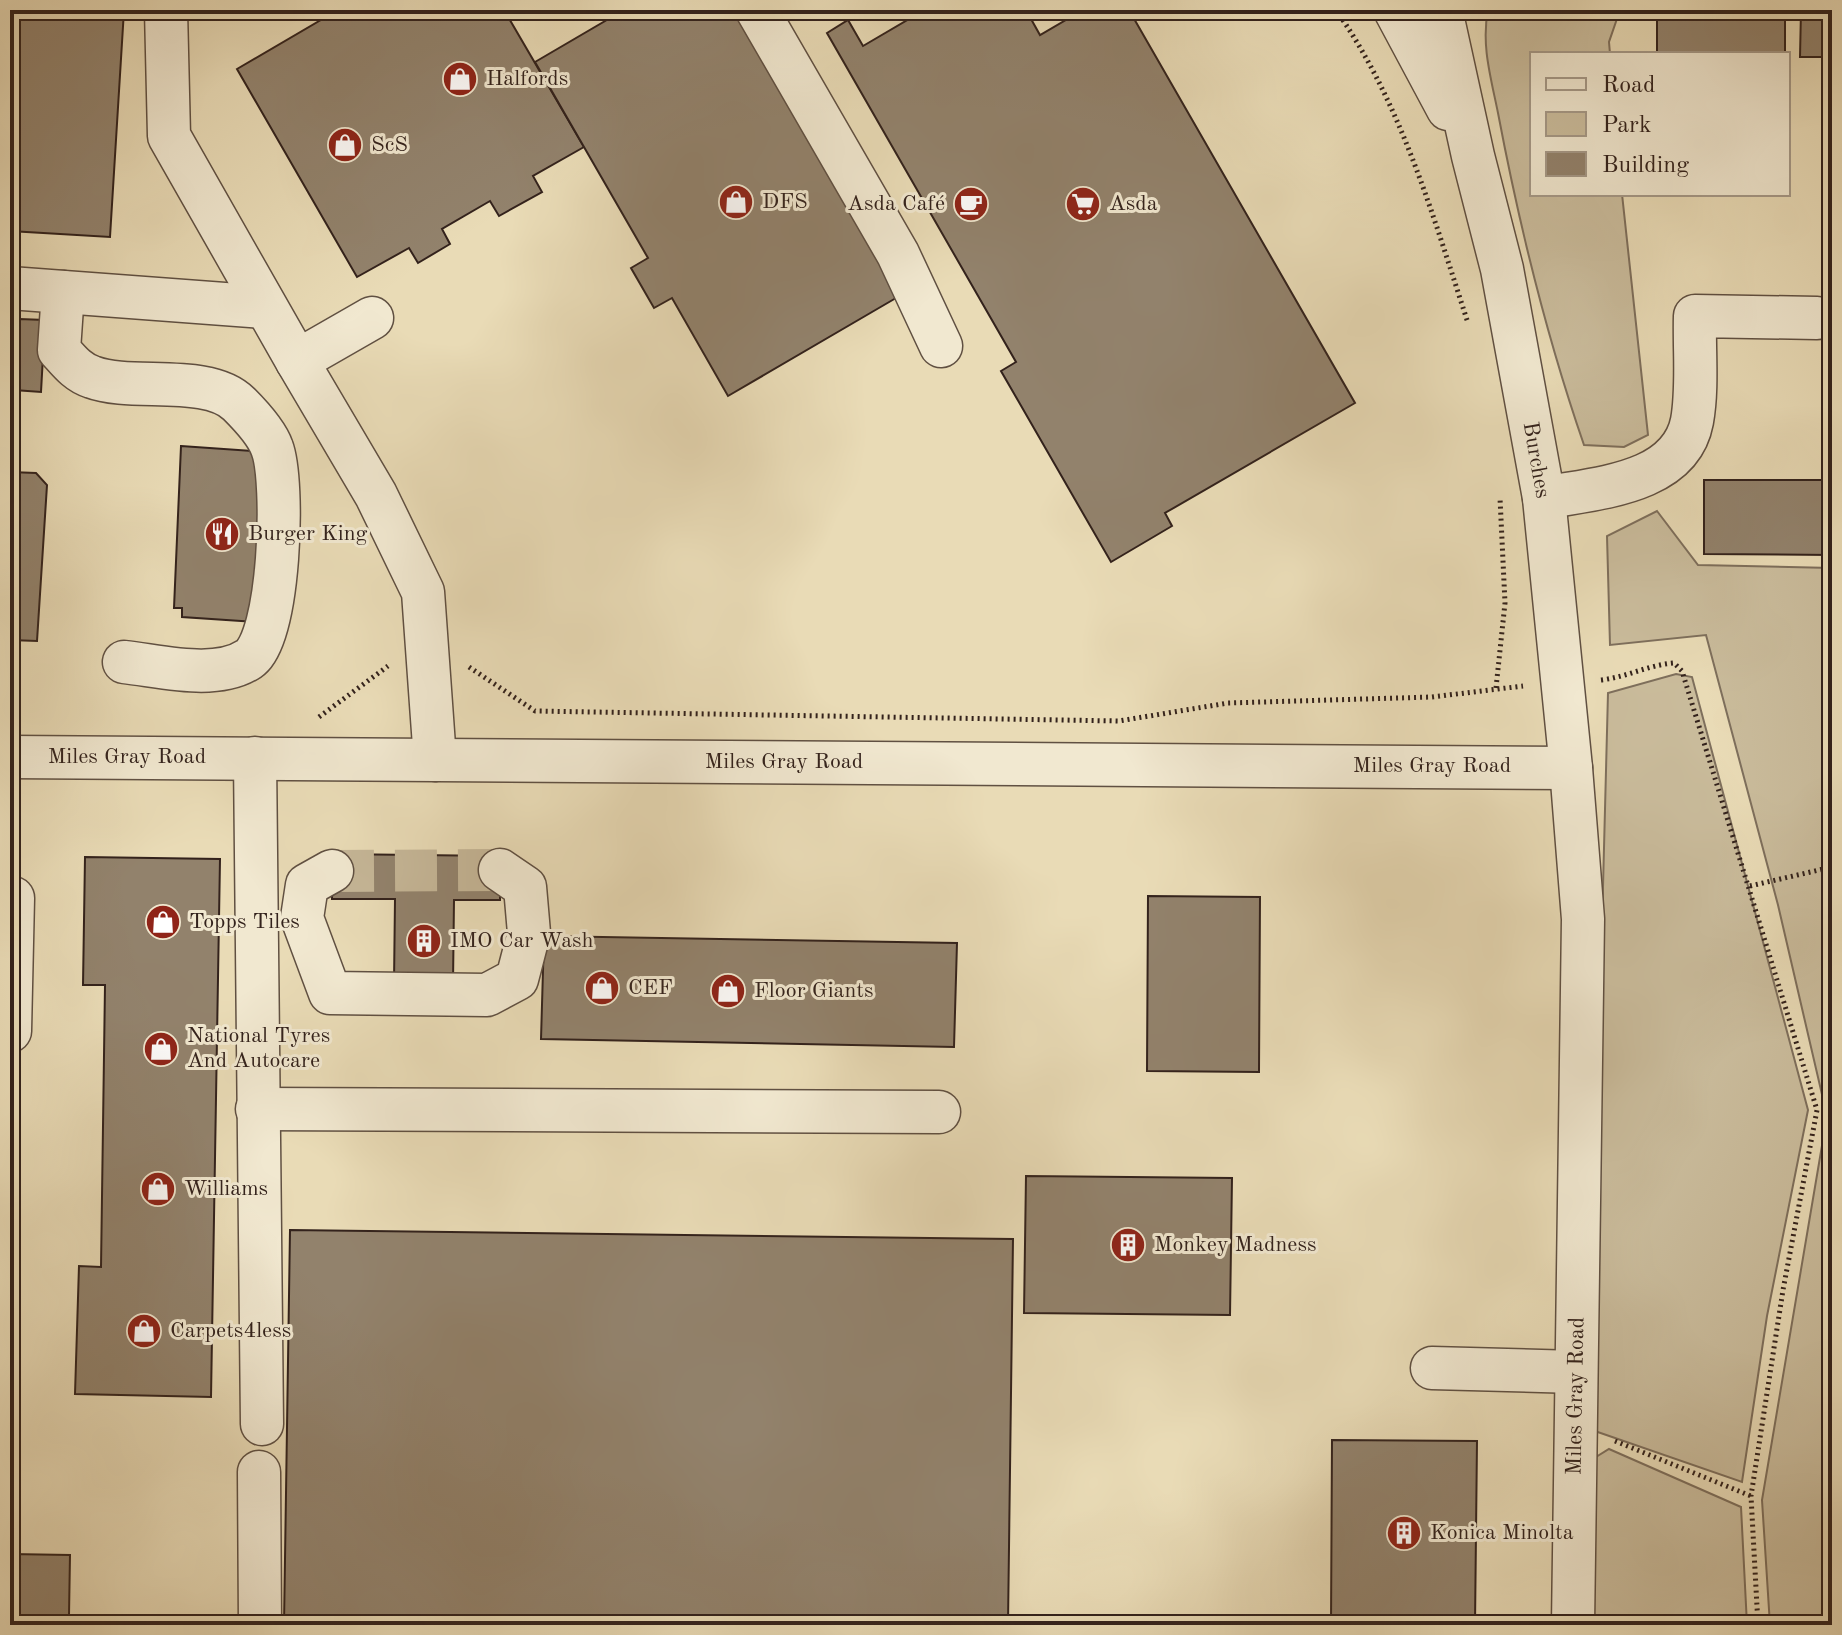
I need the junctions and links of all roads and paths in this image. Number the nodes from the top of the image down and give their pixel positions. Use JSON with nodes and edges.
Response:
{"nodes":[{"id":1,"x":166,"y":10,"type":"edge"},
{"id":2,"x":757,"y":10,"type":"edge"},
{"id":3,"x":1336,"y":10,"type":"edge"},
{"id":4,"x":1395,"y":10,"type":"edge"},
{"id":5,"x":1441,"y":10,"type":"edge"},
{"id":6,"x":1465,"y":10,"type":"edge"},
{"id":7,"x":1473,"y":156,"type":"junction"},
{"id":8,"x":10,"y":288,"type":"edge"},
{"id":9,"x":63,"y":292,"type":"junction"},
{"id":10,"x":264,"y":307,"type":"junction"},
{"id":11,"x":372,"y":318,"type":"dead end"},
{"id":12,"x":1817,"y":318,"type":"dead end"},
{"id":13,"x":1471,"y":336,"type":"dead end"},
{"id":14,"x":941,"y":346,"type":"dead end"},
{"id":15,"x":297,"y":361,"type":"junction"},
{"id":16,"x":1499,"y":490,"type":"dead end"},
{"id":17,"x":1544,"y":498,"type":"junction"},
{"id":18,"x":430,"y":659,"type":"junction"},
{"id":19,"x":124,"y":662,"type":"dead end"},
{"id":20,"x":1564,"y":683,"type":"junction"},
{"id":21,"x":1496,"y":688,"type":"junction"},
{"id":22,"x":10,"y":757,"type":"edge"},
{"id":23,"x":255,"y":758,"type":"junction"},
{"id":24,"x":435,"y":760,"type":"junction"},
{"id":25,"x":1571,"y":768,"type":"junction"},
{"id":26,"x":1832,"y":867,"type":"edge"},
{"id":27,"x":500,"y":870,"type":"dead end"},
{"id":28,"x":332,"y":871,"type":"tunnel mouth"},
{"id":29,"x":1750,"y":886,"type":"junction"},
{"id":30,"x":13,"y":898,"type":"dead end"},
{"id":31,"x":257,"y":917,"type":"junction"},
{"id":32,"x":302,"y":918,"type":"junction"},
{"id":33,"x":10,"y":1031,"type":"edge"},
{"id":34,"x":257,"y":1109,"type":"junction"},
{"id":35,"x":939,"y":1112,"type":"dead end"},
{"id":36,"x":1432,"y":1368,"type":"dead end"},
{"id":37,"x":1576,"y":1372,"type":"junction"},
{"id":38,"x":262,"y":1424,"type":"dead end"},
{"id":39,"x":1575,"y":1440,"type":"junction"},
{"id":40,"x":259,"y":1472,"type":"dead end"},
{"id":41,"x":1751,"y":1496,"type":"junction"},
{"id":42,"x":260,"y":1625,"type":"edge"},
{"id":43,"x":1573,"y":1625,"type":"edge"},
{"id":44,"x":1758,"y":1625,"type":"edge"}],
"edges":[{"from":1,"to":10,"type":"street"},
{"from":2,"to":14,"type":"street"},
{"from":3,"to":13,"type":"path"},
{"from":4,"to":7,"type":"street","name":"Burches"},
{"from":5,"to":7,"type":"street","name":"Burches"},
{"from":6,"to":7,"type":"street"},
{"from":7,"to":17,"type":"street","name":"Burches"},
{"from":8,"to":9,"type":"street"},
{"from":9,"to":10,"type":"street"},
{"from":9,"to":19,"type":"street"},
{"from":10,"to":15,"type":"street"},
{"from":11,"to":15,"type":"street"},
{"from":12,"to":17,"type":"street"},
{"from":15,"to":18,"type":"street"},
{"from":16,"to":21,"type":"path"},
{"from":17,"to":20,"type":"street","name":"Burches"},
{"from":18,"to":21,"type":"path"},
{"from":18,"to":24,"type":"street"},
{"from":20,"to":21,"type":"path"},
{"from":20,"to":25,"type":"street","name":"Burches"},
{"from":20,"to":29,"type":"path"},
{"from":22,"to":23,"type":"street","name":"Miles Gray Road"},
{"from":23,"to":24,"type":"street","name":"Miles Gray Road"},
{"from":23,"to":31,"type":"street"},
{"from":24,"to":25,"type":"street","name":"Miles Gray Road"},
{"from":25,"to":37,"type":"street","name":"Miles Gray Road"},
{"from":26,"to":29,"type":"path"},
{"from":27,"to":32,"type":"street"},
{"from":28,"to":32,"type":"street"},
{"from":29,"to":41,"type":"path"},
{"from":30,"to":33,"type":"street"},
{"from":31,"to":32,"type":"street"},
{"from":31,"to":34,"type":"street"},
{"from":34,"to":35,"type":"street"},
{"from":34,"to":38,"type":"street"},
{"from":36,"to":37,"type":"street"},
{"from":37,"to":39,"type":"street","name":"Miles Gray Road"},
{"from":39,"to":41,"type":"path"},
{"from":39,"to":43,"type":"street","name":"Miles Gray Road"},
{"from":40,"to":42,"type":"street"},
{"from":41,"to":44,"type":"path"}]}
